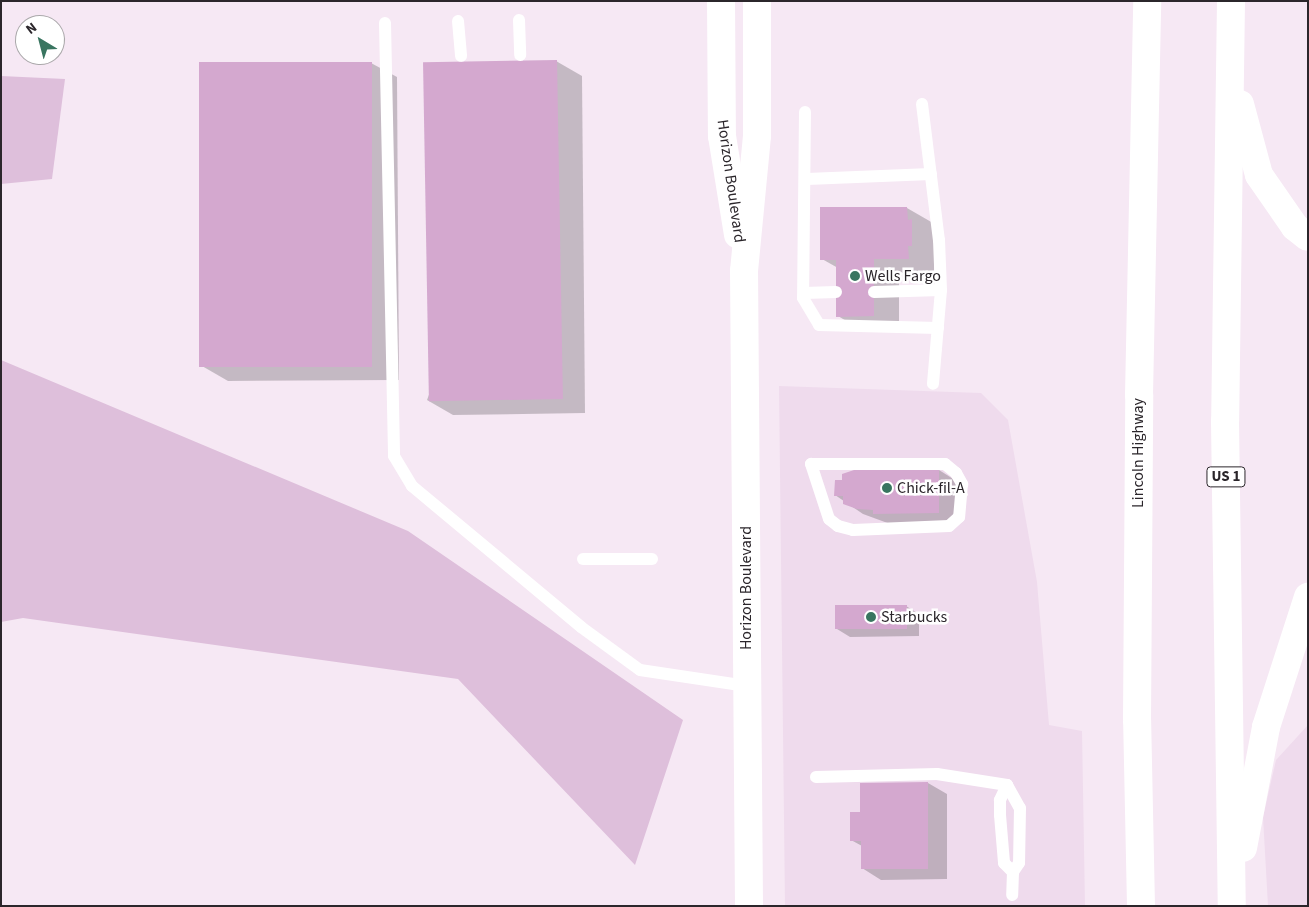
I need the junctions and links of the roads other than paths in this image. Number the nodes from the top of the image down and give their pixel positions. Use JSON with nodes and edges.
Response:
{"nodes":[{"id":1,"x":721,"y":1,"type":"edge"},
{"id":2,"x":757,"y":1,"type":"edge"},
{"id":3,"x":1231,"y":3,"type":"edge"},
{"id":4,"x":1147,"y":5,"type":"edge"},
{"id":5,"x":519,"y":20,"type":"dead end"},
{"id":6,"x":458,"y":21,"type":"dead end"},
{"id":7,"x":385,"y":23,"type":"dead end"},
{"id":8,"x":1230,"y":48,"type":"junction"},
{"id":9,"x":520,"y":54,"type":"dead end"},
{"id":10,"x":461,"y":56,"type":"dead end"},
{"id":11,"x":922,"y":104,"type":"dead end"},
{"id":12,"x":806,"y":112,"type":"dead end"},
{"id":13,"x":930,"y":174,"type":"junction"},
{"id":14,"x":807,"y":179,"type":"junction"},
{"id":15,"x":1308,"y":237,"type":"edge"},
{"id":16,"x":744,"y":271,"type":"junction"},
{"id":17,"x":941,"y":290,"type":"junction"},
{"id":18,"x":804,"y":292,"type":"junction"},
{"id":19,"x":836,"y":292,"type":"dead end"},
{"id":20,"x":874,"y":292,"type":"dead end"},
{"id":21,"x":938,"y":328,"type":"junction"},
{"id":22,"x":933,"y":384,"type":"dead end"},
{"id":23,"x":812,"y":464,"type":"joint"},
{"id":24,"x":583,"y":559,"type":"dead end"},
{"id":25,"x":652,"y":559,"type":"dead end"},
{"id":26,"x":1308,"y":597,"type":"edge"},
{"id":27,"x":747,"y":686,"type":"junction"},
{"id":28,"x":816,"y":777,"type":"dead end"},
{"id":29,"x":1007,"y":786,"type":"junction"},
{"id":30,"x":1013,"y":872,"type":"junction"},
{"id":31,"x":1012,"y":895,"type":"dead end"},
{"id":32,"x":749,"y":906,"type":"edge"},
{"id":33,"x":1141,"y":906,"type":"edge"},
{"id":34,"x":1232,"y":906,"type":"edge"}],
"edges":[{"from":1,"to":16,"type":"main road","name":"Horizon Boulevard"},
{"from":2,"to":16,"type":"main road","name":"Horizon Boulevard"},
{"from":3,"to":8,"type":"main road","number":"US 1"},
{"from":4,"to":33,"type":"main road","name":"Lincoln Highway"},
{"from":5,"to":9,"type":"lane"},
{"from":6,"to":10,"type":"lane"},
{"from":7,"to":27,"type":"lane"},
{"from":8,"to":15,"type":"main road"},
{"from":8,"to":34,"type":"main road","number":"US 1"},
{"from":11,"to":13,"type":"lane"},
{"from":12,"to":14,"type":"lane"},
{"from":13,"to":14,"type":"lane"},
{"from":13,"to":17,"type":"lane"},
{"from":14,"to":18,"type":"lane"},
{"from":16,"to":27,"type":"main road","name":"Horizon Boulevard"},
{"from":17,"to":20,"type":"lane"},
{"from":17,"to":21,"type":"lane"},
{"from":18,"to":19,"type":"lane"},
{"from":18,"to":21,"type":"lane"},
{"from":21,"to":22,"type":"lane"},
{"from":23,"to":23,"type":"lane"},
{"from":24,"to":25,"type":"lane"},
{"from":26,"to":34,"type":"main road"},
{"from":27,"to":32,"type":"main road","name":"Horizon Boulevard"},
{"from":28,"to":29,"type":"lane"},
{"from":29,"to":30,"type":"lane"},
{"from":29,"to":30,"type":"lane"},
{"from":30,"to":31,"type":"lane"}]}
